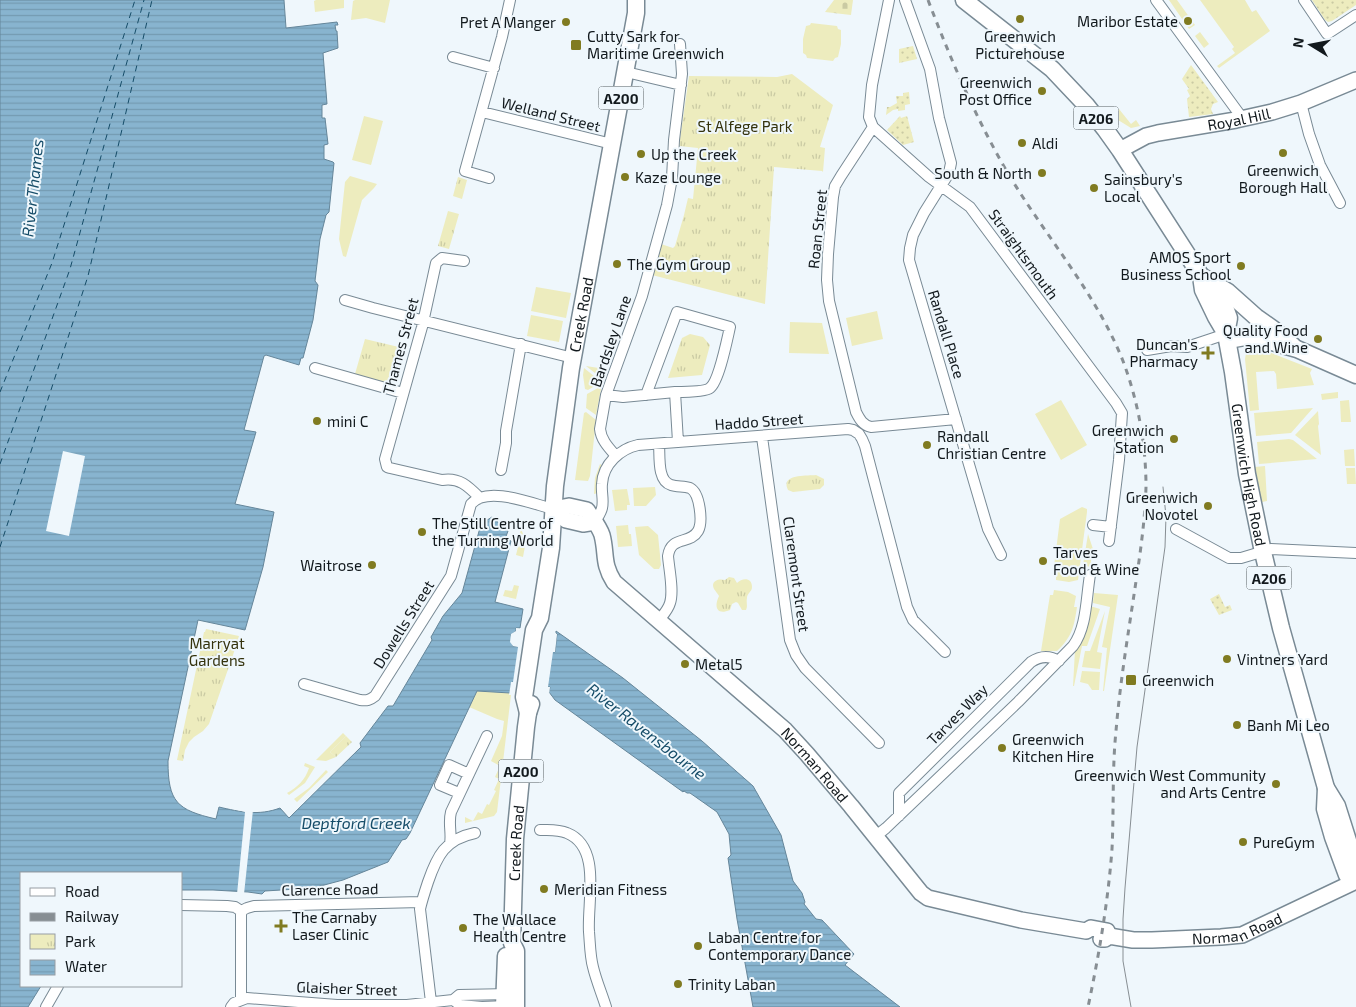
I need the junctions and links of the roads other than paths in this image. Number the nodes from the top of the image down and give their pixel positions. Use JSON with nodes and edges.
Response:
{"nodes":[{"id":1,"x":510,"y":0,"type":"edge"},
{"id":2,"x":889,"y":0,"type":"edge"},
{"id":3,"x":905,"y":0,"type":"edge"},
{"id":4,"x":964,"y":0,"type":"edge"},
{"id":5,"x":1156,"y":0,"type":"edge"},
{"id":6,"x":1304,"y":0,"type":"edge"},
{"id":7,"x":638,"y":4,"type":"edge"},
{"id":8,"x":1356,"y":15,"type":"edge"},
{"id":9,"x":680,"y":44,"type":"dead end"},
{"id":10,"x":453,"y":57,"type":"dead end"},
{"id":11,"x":494,"y":68,"type":"junction"},
{"id":12,"x":626,"y":72,"type":"junction"},
{"id":13,"x":1356,"y":80,"type":"edge"},
{"id":14,"x":681,"y":89,"type":"junction"},
{"id":15,"x":1301,"y":103,"type":"junction"},
{"id":16,"x":482,"y":112,"type":"junction"},
{"id":17,"x":1243,"y":119,"type":"junction"},
{"id":18,"x":873,"y":127,"type":"junction"},
{"id":19,"x":612,"y":144,"type":"junction"},
{"id":20,"x":1120,"y":150,"type":"junction"},
{"id":21,"x":489,"y":178,"type":"dead end"},
{"id":22,"x":941,"y":186,"type":"junction"},
{"id":23,"x":1340,"y":203,"type":"dead end"},
{"id":24,"x":464,"y":261,"type":"dead end"},
{"id":25,"x":1207,"y":279,"type":"junction"},
{"id":26,"x":345,"y":300,"type":"dead end"},
{"id":27,"x":1256,"y":317,"type":"junction"},
{"id":28,"x":423,"y":320,"type":"junction"},
{"id":29,"x":1228,"y":331,"type":"junction"},
{"id":30,"x":521,"y":344,"type":"junction"},
{"id":31,"x":1297,"y":349,"type":"junction"},
{"id":32,"x":1147,"y":350,"type":"dead end"},
{"id":33,"x":573,"y":358,"type":"junction"},
{"id":34,"x":315,"y":368,"type":"dead end"},
{"id":35,"x":1356,"y":375,"type":"edge"},
{"id":36,"x":675,"y":392,"type":"junction"},
{"id":37,"x":403,"y":393,"type":"junction"},
{"id":38,"x":606,"y":395,"type":"junction"},
{"id":39,"x":646,"y":395,"type":"junction"},
{"id":40,"x":956,"y":419,"type":"junction"},
{"id":41,"x":762,"y":437,"type":"junction"},
{"id":42,"x":678,"y":442,"type":"junction"},
{"id":43,"x":659,"y":444,"type":"junction"},
{"id":44,"x":616,"y":456,"type":"junction"},
{"id":45,"x":502,"y":470,"type":"dead end"},
{"id":46,"x":480,"y":498,"type":"junction"},
{"id":47,"x":553,"y":509,"type":"junction"},
{"id":48,"x":595,"y":522,"type":"junction"},
{"id":49,"x":1093,"y":525,"type":"dead end"},
{"id":50,"x":1111,"y":527,"type":"junction"},
{"id":51,"x":1176,"y":529,"type":"dead end"},
{"id":52,"x":1109,"y":541,"type":"dead end"},
{"id":53,"x":1263,"y":552,"type":"junction"},
{"id":54,"x":1356,"y":553,"type":"edge"},
{"id":55,"x":1001,"y":555,"type":"dead end"},
{"id":56,"x":1090,"y":575,"type":"dead end"},
{"id":57,"x":659,"y":620,"type":"junction"},
{"id":58,"x":945,"y":652,"type":"dead end"},
{"id":59,"x":1059,"y":661,"type":"junction"},
{"id":60,"x":304,"y":684,"type":"dead end"},
{"id":61,"x":487,"y":736,"type":"dead end"},
{"id":62,"x":879,"y":743,"type":"dead end"},
{"id":63,"x":469,"y":774,"type":"junction"},
{"id":64,"x":1326,"y":788,"type":"junction"},
{"id":65,"x":460,"y":794,"type":"junction"},
{"id":66,"x":899,"y":816,"type":"junction"},
{"id":67,"x":540,"y":830,"type":"dead end"},
{"id":68,"x":475,"y":833,"type":"dead end"},
{"id":69,"x":876,"y":836,"type":"junction"},
{"id":70,"x":450,"y":844,"type":"junction"},
{"id":71,"x":1356,"y":866,"type":"edge"},
{"id":72,"x":1356,"y":881,"type":"edge"},
{"id":73,"x":421,"y":902,"type":"junction"},
{"id":74,"x":182,"y":905,"type":"edge"},
{"id":75,"x":242,"y":911,"type":"junction"},
{"id":76,"x":57,"y":987,"type":"edge"},
{"id":77,"x":241,"y":1000,"type":"junction"},
{"id":78,"x":431,"y":1002,"type":"junction"},
{"id":79,"x":510,"y":1002,"type":"edge"},
{"id":80,"x":337,"y":1006,"type":"edge"},
{"id":81,"x":46,"y":1007,"type":"edge"},
{"id":82,"x":231,"y":1007,"type":"edge"},
{"id":83,"x":606,"y":1007,"type":"edge"}],
"edges":[{"from":1,"to":11,"type":"street","name":"Welland Street"},
{"from":2,"to":18,"type":"street"},
{"from":3,"to":22,"type":"street"},
{"from":4,"to":20,"type":"main road","name":"Greenwich High Road","number":"A206"},
{"from":5,"to":17,"type":"street"},
{"from":6,"to":8,"type":"street"},
{"from":7,"to":12,"type":"main road","name":"Creek Road","number":"A200"},
{"from":9,"to":14,"type":"street","name":"Bardsley Lane"},
{"from":10,"to":11,"type":"street"},
{"from":11,"to":16,"type":"street","name":"Welland Street"},
{"from":12,"to":14,"type":"street"},
{"from":12,"to":19,"type":"main road","name":"Creek Road","number":"A200"},
{"from":13,"to":15,"type":"main road","name":"Royal Hill"},
{"from":14,"to":38,"type":"street","name":"Bardsley Lane"},
{"from":15,"to":17,"type":"main road","name":"Royal Hill"},
{"from":15,"to":23,"type":"street"},
{"from":16,"to":19,"type":"street","name":"Welland Street"},
{"from":16,"to":21,"type":"street","name":"Welland Street"},
{"from":17,"to":20,"type":"main road","name":"Royal Hill"},
{"from":18,"to":22,"type":"street","name":"Straightsmouth"},
{"from":18,"to":40,"type":"street","name":"Roan Street"},
{"from":19,"to":33,"type":"main road","name":"Creek Road","number":"A200"},
{"from":20,"to":25,"type":"main road","name":"Greenwich High Road","number":"A206"},
{"from":22,"to":40,"type":"street","name":"Randall Place"},
{"from":22,"to":50,"type":"street","name":"Straightsmouth"},
{"from":24,"to":28,"type":"street","name":"Thames Street"},
{"from":25,"to":27,"type":"main road"},
{"from":25,"to":29,"type":"main road","name":"Greenwich High Road","number":"A206"},
{"from":26,"to":28,"type":"street"},
{"from":27,"to":29,"type":"main road"},
{"from":27,"to":31,"type":"main road"},
{"from":28,"to":30,"type":"street"},
{"from":28,"to":37,"type":"street","name":"Thames Street"},
{"from":29,"to":31,"type":"main road"},
{"from":29,"to":32,"type":"street"},
{"from":29,"to":53,"type":"main road","name":"Greenwich High Road","number":"A206"},
{"from":30,"to":33,"type":"street"},
{"from":30,"to":45,"type":"street"},
{"from":31,"to":35,"type":"main road"},
{"from":33,"to":47,"type":"main road","name":"Creek Road","number":"A200"},
{"from":34,"to":37,"type":"street"},
{"from":36,"to":39,"type":"street"},
{"from":36,"to":39,"type":"street"},
{"from":36,"to":42,"type":"street"},
{"from":37,"to":46,"type":"street","name":"Thames Street"},
{"from":38,"to":39,"type":"street"},
{"from":38,"to":44,"type":"street","name":"Bardsley Lane"},
{"from":40,"to":55,"type":"street","name":"Randall Place"},
{"from":41,"to":42,"type":"street","name":"Haddo Street"},
{"from":41,"to":58,"type":"street","name":"Haddo Street"},
{"from":41,"to":62,"type":"street","name":"Claremont Street"},
{"from":42,"to":43,"type":"street","name":"Haddo Street"},
{"from":43,"to":44,"type":"street","name":"Haddo Street"},
{"from":43,"to":57,"type":"street"},
{"from":44,"to":48,"type":"street"},
{"from":46,"to":47,"type":"street"},
{"from":46,"to":60,"type":"street","name":"Dowells Street"},
{"from":47,"to":48,"type":"main road"},
{"from":47,"to":79,"type":"main road","name":"Creek Road","number":"A200"},
{"from":48,"to":57,"type":"main road","name":"Norman Road"},
{"from":49,"to":50,"type":"street"},
{"from":50,"to":52,"type":"street","name":"Straightsmouth"},
{"from":51,"to":53,"type":"street"},
{"from":53,"to":54,"type":"street"},
{"from":53,"to":64,"type":"main road","name":"Greenwich High Road","number":"A206"},
{"from":56,"to":59,"type":"street"},
{"from":57,"to":69,"type":"main road","name":"Norman Road"},
{"from":59,"to":66,"type":"street"},
{"from":59,"to":66,"type":"street","name":"Tarves Way"},
{"from":61,"to":63,"type":"street"},
{"from":63,"to":65,"type":"street"},
{"from":63,"to":65,"type":"street"},
{"from":64,"to":71,"type":"main road","name":"Greenwich High Road","number":"A206"},
{"from":64,"to":72,"type":"main road","name":"Greenwich High Road","number":"A206"},
{"from":65,"to":70,"type":"street"},
{"from":66,"to":69,"type":"street"},
{"from":67,"to":83,"type":"street"},
{"from":68,"to":70,"type":"street"},
{"from":69,"to":72,"type":"main road","name":"Norman Road"},
{"from":70,"to":73,"type":"street"},
{"from":73,"to":75,"type":"street","name":"Clarence Road"},
{"from":73,"to":78,"type":"street"},
{"from":74,"to":75,"type":"street"},
{"from":75,"to":77,"type":"street"},
{"from":76,"to":81,"type":"street"},
{"from":77,"to":80,"type":"street","name":"Glaisher Street"},
{"from":77,"to":82,"type":"street"},
{"from":78,"to":79,"type":"street","name":"Glaisher Street"},
{"from":78,"to":80,"type":"street","name":"Glaisher Street"}]}
